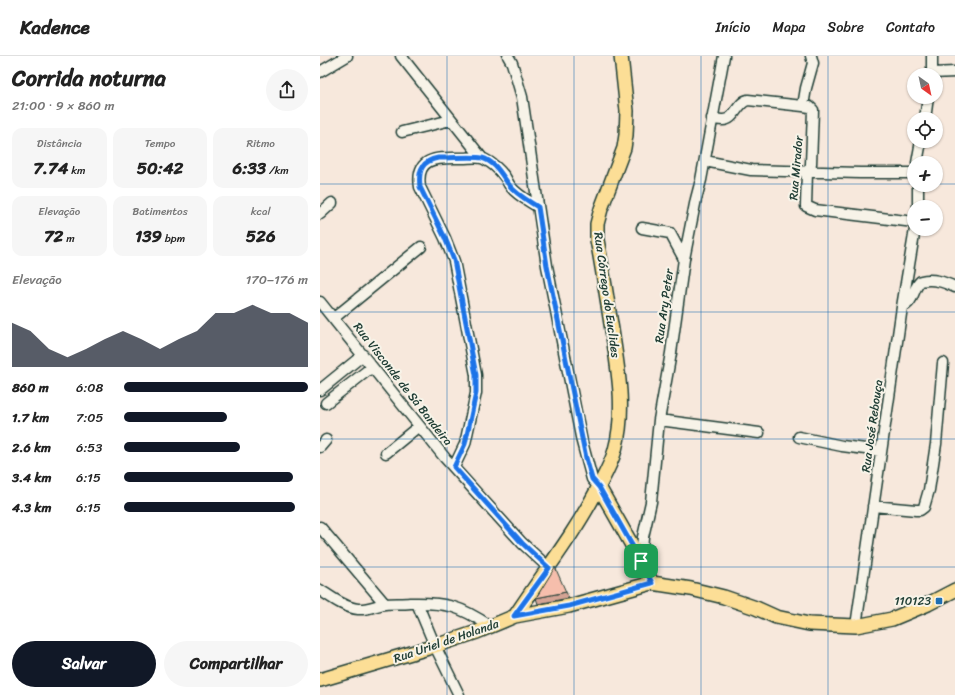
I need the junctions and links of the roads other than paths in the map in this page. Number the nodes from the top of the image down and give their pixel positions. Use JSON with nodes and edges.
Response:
{"nodes":[{"id":1,"x":347,"y":56,"type":"edge"},
{"id":2,"x":401,"y":56,"type":"edge"},
{"id":3,"x":508,"y":56,"type":"edge"},
{"id":4,"x":621,"y":56,"type":"edge"},
{"id":5,"x":724,"y":56,"type":"edge"},
{"id":6,"x":811,"y":56,"type":"edge"},
{"id":7,"x":932,"y":56,"type":"edge"},
{"id":8,"x":932,"y":68,"type":"edge"},
{"id":9,"x":320,"y":72,"type":"edge"},
{"id":10,"x":955,"y":72,"type":"edge"},
{"id":11,"x":943,"y":73,"type":"edge"},
{"id":12,"x":803,"y":106,"type":"junction"},
{"id":13,"x":712,"y":118,"type":"junction"},
{"id":14,"x":451,"y":120,"type":"junction"},
{"id":15,"x":402,"y":132,"type":"dead end"},
{"id":16,"x":482,"y":158,"type":"junction"},
{"id":17,"x":705,"y":161,"type":"junction"},
{"id":18,"x":806,"y":172,"type":"junction"},
{"id":19,"x":907,"y":173,"type":"edge"},
{"id":20,"x":332,"y":204,"type":"dead end"},
{"id":21,"x":538,"y":207,"type":"junction"},
{"id":22,"x":320,"y":214,"type":"edge"},
{"id":23,"x":907,"y":221,"type":"edge"},
{"id":24,"x":642,"y":228,"type":"dead end"},
{"id":25,"x":914,"y":236,"type":"edge"},
{"id":26,"x":421,"y":247,"type":"dead end"},
{"id":27,"x":684,"y":259,"type":"junction"},
{"id":28,"x":955,"y":287,"type":"edge"},
{"id":29,"x":320,"y":302,"type":"edge"},
{"id":30,"x":902,"y":306,"type":"junction"},
{"id":31,"x":327,"y":314,"type":"edge"},
{"id":32,"x":363,"y":355,"type":"junction"},
{"id":33,"x":943,"y":363,"type":"dead end"},
{"id":34,"x":372,"y":367,"type":"junction"},
{"id":35,"x":320,"y":390,"type":"edge"},
{"id":36,"x":326,"y":403,"type":"dead end"},
{"id":37,"x":659,"y":420,"type":"junction"},
{"id":38,"x":419,"y":426,"type":"junction"},
{"id":39,"x":760,"y":433,"type":"dead end"},
{"id":40,"x":799,"y":437,"type":"dead end"},
{"id":41,"x":881,"y":451,"type":"junction"},
{"id":42,"x":386,"y":453,"type":"dead end"},
{"id":43,"x":454,"y":467,"type":"junction"},
{"id":44,"x":599,"y":487,"type":"junction"},
{"id":45,"x":873,"y":506,"type":"junction"},
{"id":46,"x":320,"y":527,"type":"edge"},
{"id":47,"x":641,"y":561,"type":"junction"},
{"id":48,"x":549,"y":568,"type":"junction"},
{"id":49,"x":652,"y":583,"type":"junction"},
{"id":50,"x":320,"y":590,"type":"edge"},
{"id":51,"x":955,"y":590,"type":"edge"},
{"id":52,"x":417,"y":603,"type":"junction"},
{"id":53,"x":385,"y":604,"type":"junction"},
{"id":54,"x":514,"y":616,"type":"junction"},
{"id":55,"x":490,"y":626,"type":"junction"},
{"id":56,"x":856,"y":626,"type":"junction"},
{"id":57,"x":434,"y":646,"type":"junction"},
{"id":58,"x":320,"y":680,"type":"edge"},
{"id":59,"x":459,"y":695,"type":"edge"}],
"edges":[{"from":1,"to":9,"type":"street"},
{"from":2,"to":14,"type":"street"},
{"from":3,"to":21,"type":"street"},
{"from":4,"to":44,"type":"main road","name":"Rua Córrego do Euclides"},
{"from":5,"to":13,"type":"street","name":"Rua Ary Peter"},
{"from":6,"to":12,"type":"street"},
{"from":7,"to":8,"type":"street"},
{"from":10,"to":11,"type":"street"},
{"from":12,"to":13,"type":"street"},
{"from":12,"to":18,"type":"street","name":"Rua Mirador"},
{"from":13,"to":17,"type":"street","name":"Rua Ary Peter"},
{"from":14,"to":15,"type":"street"},
{"from":14,"to":16,"type":"street"},
{"from":16,"to":21,"type":"street"},
{"from":16,"to":43,"type":"street"},
{"from":17,"to":18,"type":"street"},
{"from":17,"to":27,"type":"street","name":"Rua Ary Peter"},
{"from":18,"to":19,"type":"street"},
{"from":18,"to":23,"type":"street","name":"Rua Mirador"},
{"from":20,"to":22,"type":"street"},
{"from":21,"to":44,"type":"street"},
{"from":24,"to":27,"type":"street"},
{"from":25,"to":30,"type":"street","name":"Rua José Rebouça"},
{"from":26,"to":31,"type":"street"},
{"from":27,"to":37,"type":"street","name":"Rua Ary Peter"},
{"from":28,"to":30,"type":"street"},
{"from":29,"to":31,"type":"street","name":"Rua Visconde de Sá Bandeira"},
{"from":30,"to":41,"type":"street","name":"Rua José Rebouça"},
{"from":31,"to":32,"type":"street","name":"Rua Visconde de Sá Bandeira"},
{"from":32,"to":34,"type":"street","name":"Rua Visconde de Sá Bandeira"},
{"from":32,"to":35,"type":"street"},
{"from":33,"to":45,"type":"street"},
{"from":34,"to":36,"type":"street"},
{"from":34,"to":38,"type":"street","name":"Rua Visconde de Sá Bandeira"},
{"from":37,"to":39,"type":"street"},
{"from":37,"to":47,"type":"street","name":"Rua Ary Peter"},
{"from":38,"to":42,"type":"street"},
{"from":38,"to":43,"type":"street","name":"Rua Visconde de Sá Bandeira"},
{"from":40,"to":41,"type":"street"},
{"from":41,"to":45,"type":"street","name":"Rua José Rebouça"},
{"from":43,"to":48,"type":"street","name":"Rua Visconde de Sá Bandeira"},
{"from":44,"to":47,"type":"main road"},
{"from":44,"to":48,"type":"main road","name":"Rua Uriel de Holanda"},
{"from":45,"to":56,"type":"street","name":"Rua José Rebouça"},
{"from":46,"to":53,"type":"street"},
{"from":47,"to":49,"type":"main road"},
{"from":48,"to":54,"type":"main road","name":"Rua Uriel de Holanda"},
{"from":49,"to":54,"type":"main road"},
{"from":49,"to":56,"type":"main road"},
{"from":50,"to":53,"type":"street"},
{"from":51,"to":56,"type":"main road"},
{"from":52,"to":53,"type":"street"},
{"from":52,"to":55,"type":"street"},
{"from":52,"to":57,"type":"street"},
{"from":54,"to":55,"type":"main road","name":"Rua Uriel de Holanda"},
{"from":55,"to":57,"type":"main road","name":"Rua Uriel de Holanda"},
{"from":57,"to":58,"type":"main road","name":"Rua Uriel de Holanda"},
{"from":57,"to":59,"type":"street"}]}
